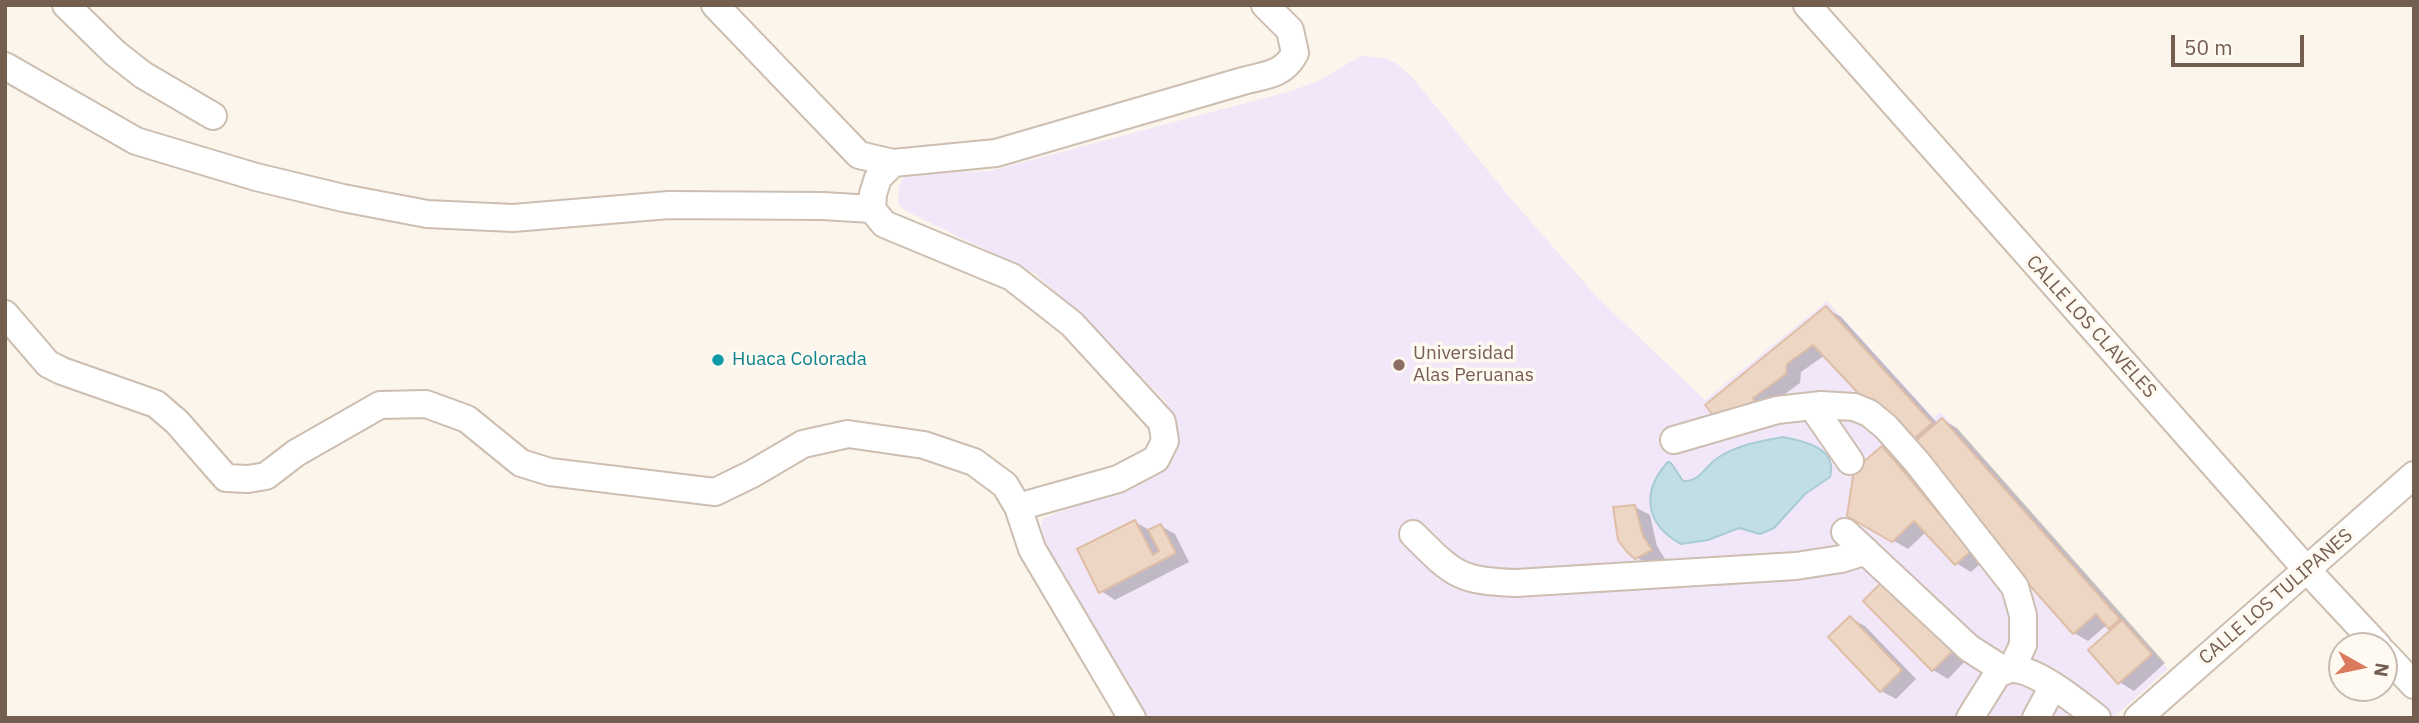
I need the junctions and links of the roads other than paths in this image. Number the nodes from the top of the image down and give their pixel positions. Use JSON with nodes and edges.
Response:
{"nodes":[{"id":1,"x":65,"y":5,"type":"edge"},
{"id":2,"x":715,"y":5,"type":"edge"},
{"id":3,"x":1265,"y":5,"type":"edge"},
{"id":4,"x":1807,"y":5,"type":"edge"},
{"id":5,"x":5,"y":66,"type":"edge"},
{"id":6,"x":214,"y":116,"type":"dead end"},
{"id":7,"x":893,"y":163,"type":"junction"},
{"id":8,"x":872,"y":209,"type":"junction"},
{"id":9,"x":5,"y":314,"type":"edge"},
{"id":10,"x":1812,"y":406,"type":"junction"},
{"id":11,"x":1674,"y":440,"type":"dead end"},
{"id":12,"x":1850,"y":461,"type":"dead end"},
{"id":13,"x":2414,"y":475,"type":"edge"},
{"id":14,"x":1018,"y":507,"type":"junction"},
{"id":15,"x":1846,"y":532,"type":"dead end"},
{"id":16,"x":1413,"y":534,"type":"dead end"},
{"id":17,"x":1866,"y":551,"type":"junction"},
{"id":18,"x":2306,"y":570,"type":"junction"},
{"id":19,"x":2365,"y":632,"type":"edge"},
{"id":20,"x":2398,"y":668,"type":"edge"},
{"id":21,"x":2008,"y":670,"type":"junction"},
{"id":22,"x":2414,"y":685,"type":"edge"},
{"id":23,"x":2053,"y":686,"type":"junction"},
{"id":24,"x":1132,"y":718,"type":"edge"},
{"id":25,"x":1970,"y":718,"type":"edge"},
{"id":26,"x":2036,"y":718,"type":"edge"},
{"id":27,"x":2098,"y":718,"type":"edge"},
{"id":28,"x":2138,"y":718,"type":"edge"}],
"edges":[{"from":1,"to":6,"type":"street"},
{"from":2,"to":7,"type":"street"},
{"from":3,"to":7,"type":"street"},
{"from":4,"to":18,"type":"street","name":"CALLE LOS CLAVELES"},
{"from":5,"to":8,"type":"street"},
{"from":7,"to":8,"type":"street"},
{"from":8,"to":14,"type":"street"},
{"from":9,"to":14,"type":"street"},
{"from":10,"to":11,"type":"street"},
{"from":10,"to":12,"type":"street"},
{"from":10,"to":21,"type":"street"},
{"from":13,"to":18,"type":"street","name":"CALLE LOS TULIPANES"},
{"from":14,"to":24,"type":"street"},
{"from":15,"to":17,"type":"street"},
{"from":16,"to":17,"type":"street"},
{"from":17,"to":21,"type":"street"},
{"from":18,"to":19,"type":"street","name":"CALLE LOS CLAVELES"},
{"from":18,"to":28,"type":"street","name":"CALLE LOS TULIPANES"},
{"from":20,"to":22,"type":"street"},
{"from":21,"to":23,"type":"street"},
{"from":21,"to":25,"type":"street"},
{"from":23,"to":26,"type":"street"},
{"from":23,"to":27,"type":"street"}]}
